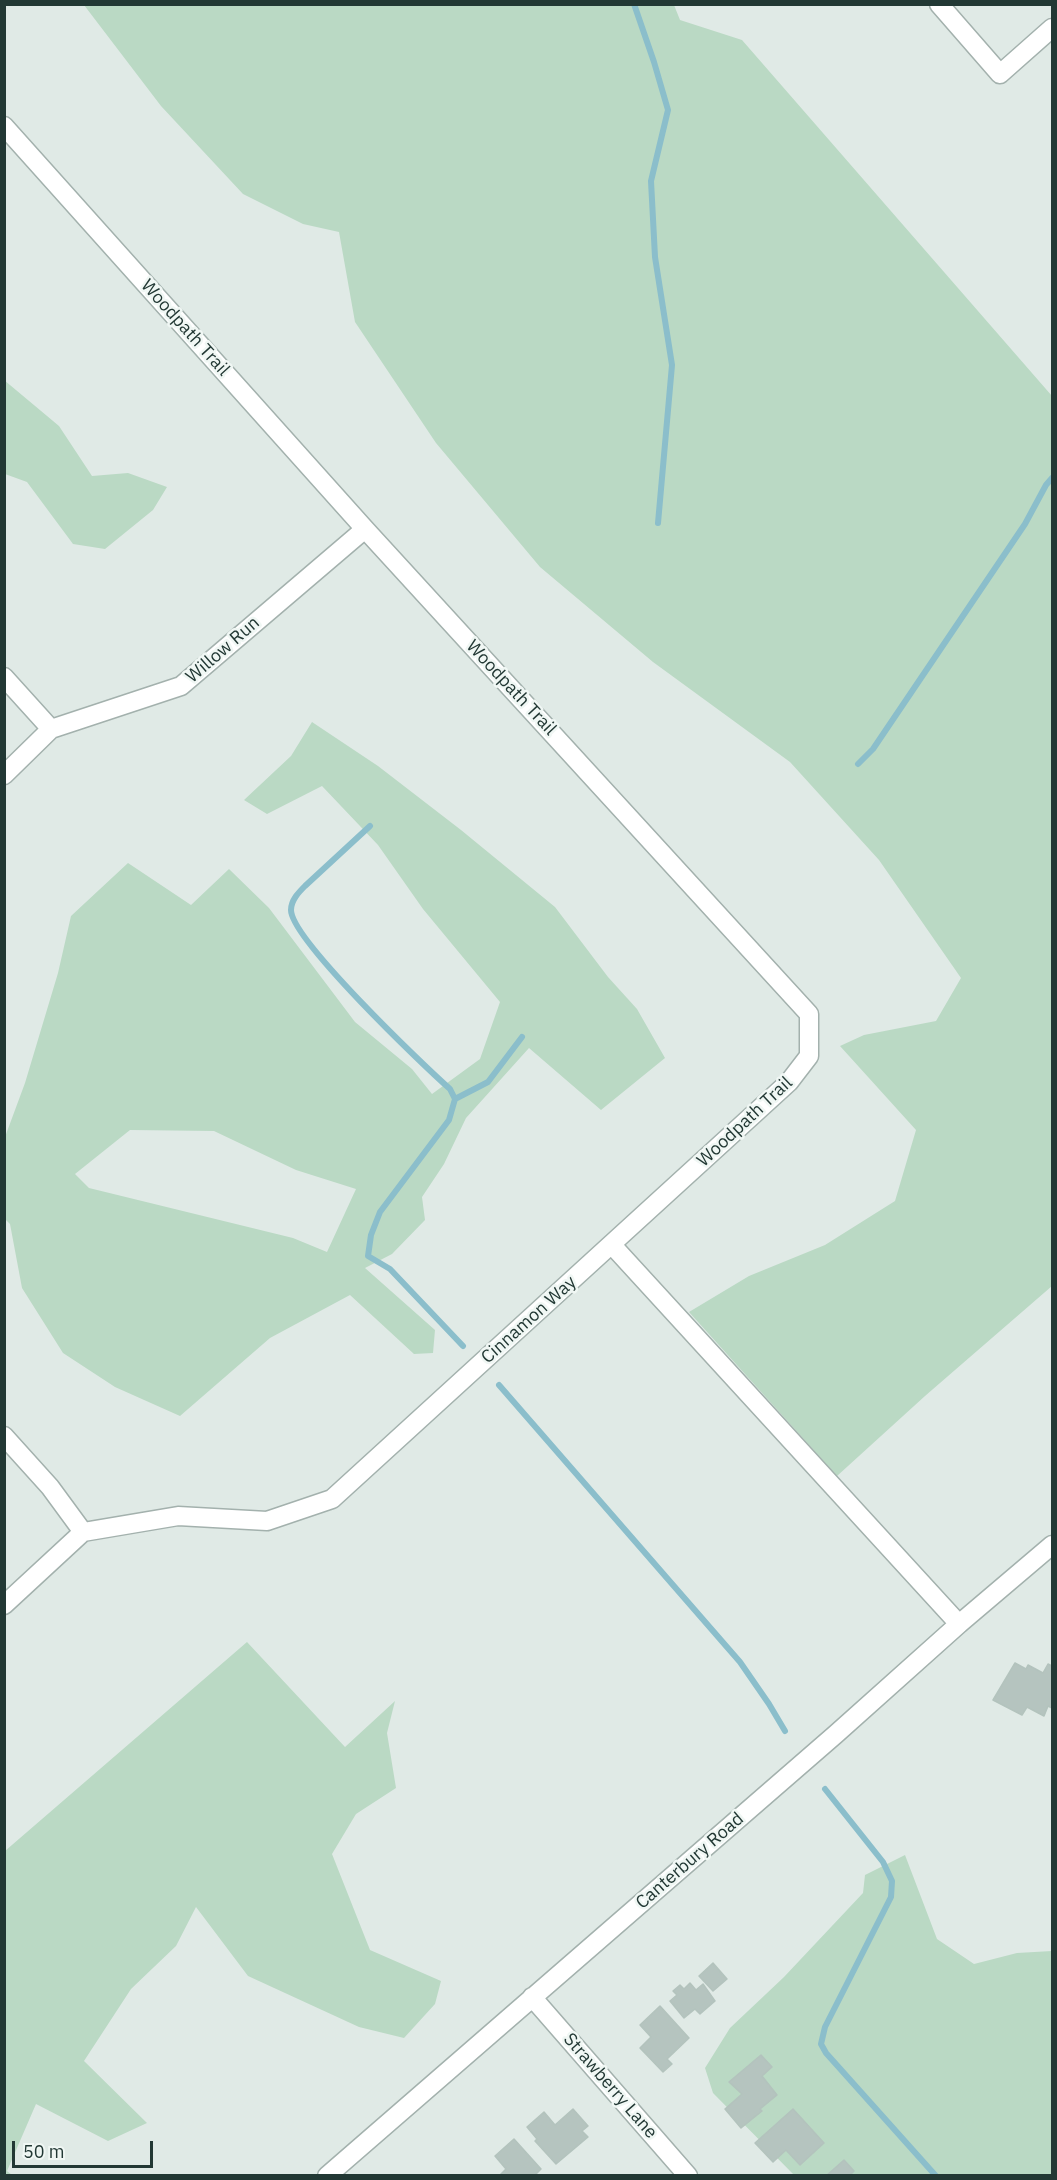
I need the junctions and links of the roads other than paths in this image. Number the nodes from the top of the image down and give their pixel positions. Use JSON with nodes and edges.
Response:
{"nodes":[{"id":1,"x":939,"y":4,"type":"edge"},
{"id":2,"x":1053,"y":28,"type":"edge"},
{"id":3,"x":4,"y":126,"type":"edge"},
{"id":4,"x":365,"y":529,"type":"junction"},
{"id":5,"x":4,"y":677,"type":"edge"},
{"id":6,"x":51,"y":729,"type":"junction"},
{"id":7,"x":4,"y":775,"type":"edge"},
{"id":8,"x":612,"y":1245,"type":"junction"},
{"id":9,"x":4,"y":1436,"type":"edge"},
{"id":10,"x":83,"y":1532,"type":"junction"},
{"id":11,"x":1049,"y":1555,"type":"edge"},
{"id":12,"x":4,"y":1605,"type":"edge"},
{"id":13,"x":959,"y":1624,"type":"junction"},
{"id":14,"x":532,"y":1997,"type":"junction"},
{"id":15,"x":327,"y":2175,"type":"edge"},
{"id":16,"x":687,"y":2175,"type":"edge"}],
"edges":[{"from":1,"to":2,"type":"street"},
{"from":3,"to":4,"type":"street","name":"Woodpath Trail"},
{"from":4,"to":6,"type":"street","name":"Willow Run"},
{"from":4,"to":8,"type":"street","name":"Woodpath Trail"},
{"from":5,"to":6,"type":"street"},
{"from":6,"to":7,"type":"street","name":"Willow Run"},
{"from":8,"to":10,"type":"street","name":"Cinnamon Way"},
{"from":8,"to":13,"type":"street"},
{"from":9,"to":10,"type":"street"},
{"from":10,"to":12,"type":"street"},
{"from":11,"to":13,"type":"street","name":"Canterbury Road"},
{"from":13,"to":14,"type":"street","name":"Canterbury Road"},
{"from":14,"to":15,"type":"street","name":"Canterbury Road"},
{"from":14,"to":16,"type":"street","name":"Strawberry Lane"}]}
